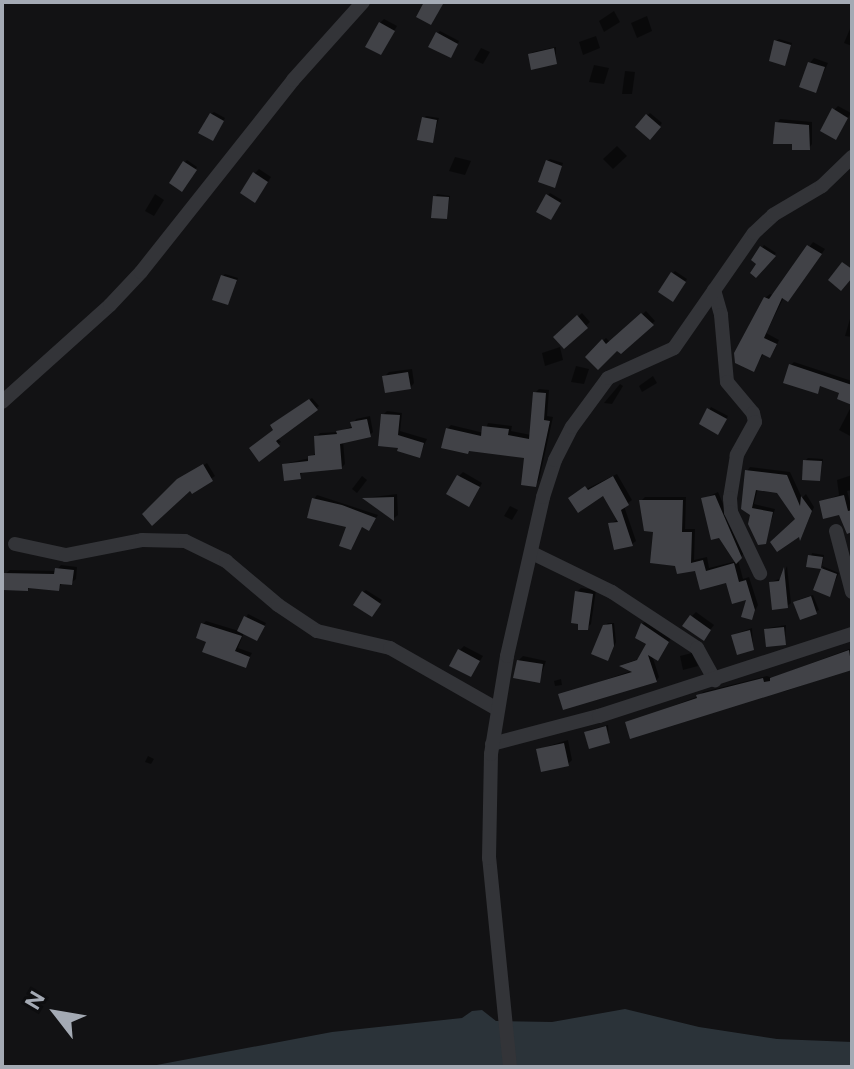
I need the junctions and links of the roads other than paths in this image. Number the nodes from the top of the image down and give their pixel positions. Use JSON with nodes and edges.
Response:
{"nodes":[{"id":1,"x":363,"y":2,"type":"edge"},
{"id":2,"x":852,"y":157,"type":"edge"},
{"id":3,"x":714,"y":290,"type":"junction"},
{"id":4,"x":2,"y":402,"type":"edge"},
{"id":5,"x":836,"y":531,"type":"dead end"},
{"id":6,"x":15,"y":544,"type":"dead end"},
{"id":7,"x":532,"y":553,"type":"junction"},
{"id":8,"x":760,"y":573,"type":"dead end"},
{"id":9,"x":852,"y":592,"type":"edge"},
{"id":10,"x":852,"y":634,"type":"edge"},
{"id":11,"x":715,"y":680,"type":"junction"},
{"id":12,"x":497,"y":709,"type":"junction"},
{"id":13,"x":492,"y":744,"type":"junction"},
{"id":14,"x":510,"y":1067,"type":"edge"}],
"edges":[{"from":1,"to":4,"type":"street"},
{"from":2,"to":3,"type":"street"},
{"from":3,"to":7,"type":"street"},
{"from":3,"to":8,"type":"street"},
{"from":5,"to":9,"type":"street"},
{"from":6,"to":12,"type":"street"},
{"from":7,"to":11,"type":"street"},
{"from":7,"to":12,"type":"street"},
{"from":10,"to":11,"type":"street"},
{"from":11,"to":13,"type":"street"},
{"from":12,"to":13,"type":"street"},
{"from":13,"to":14,"type":"street"}]}
